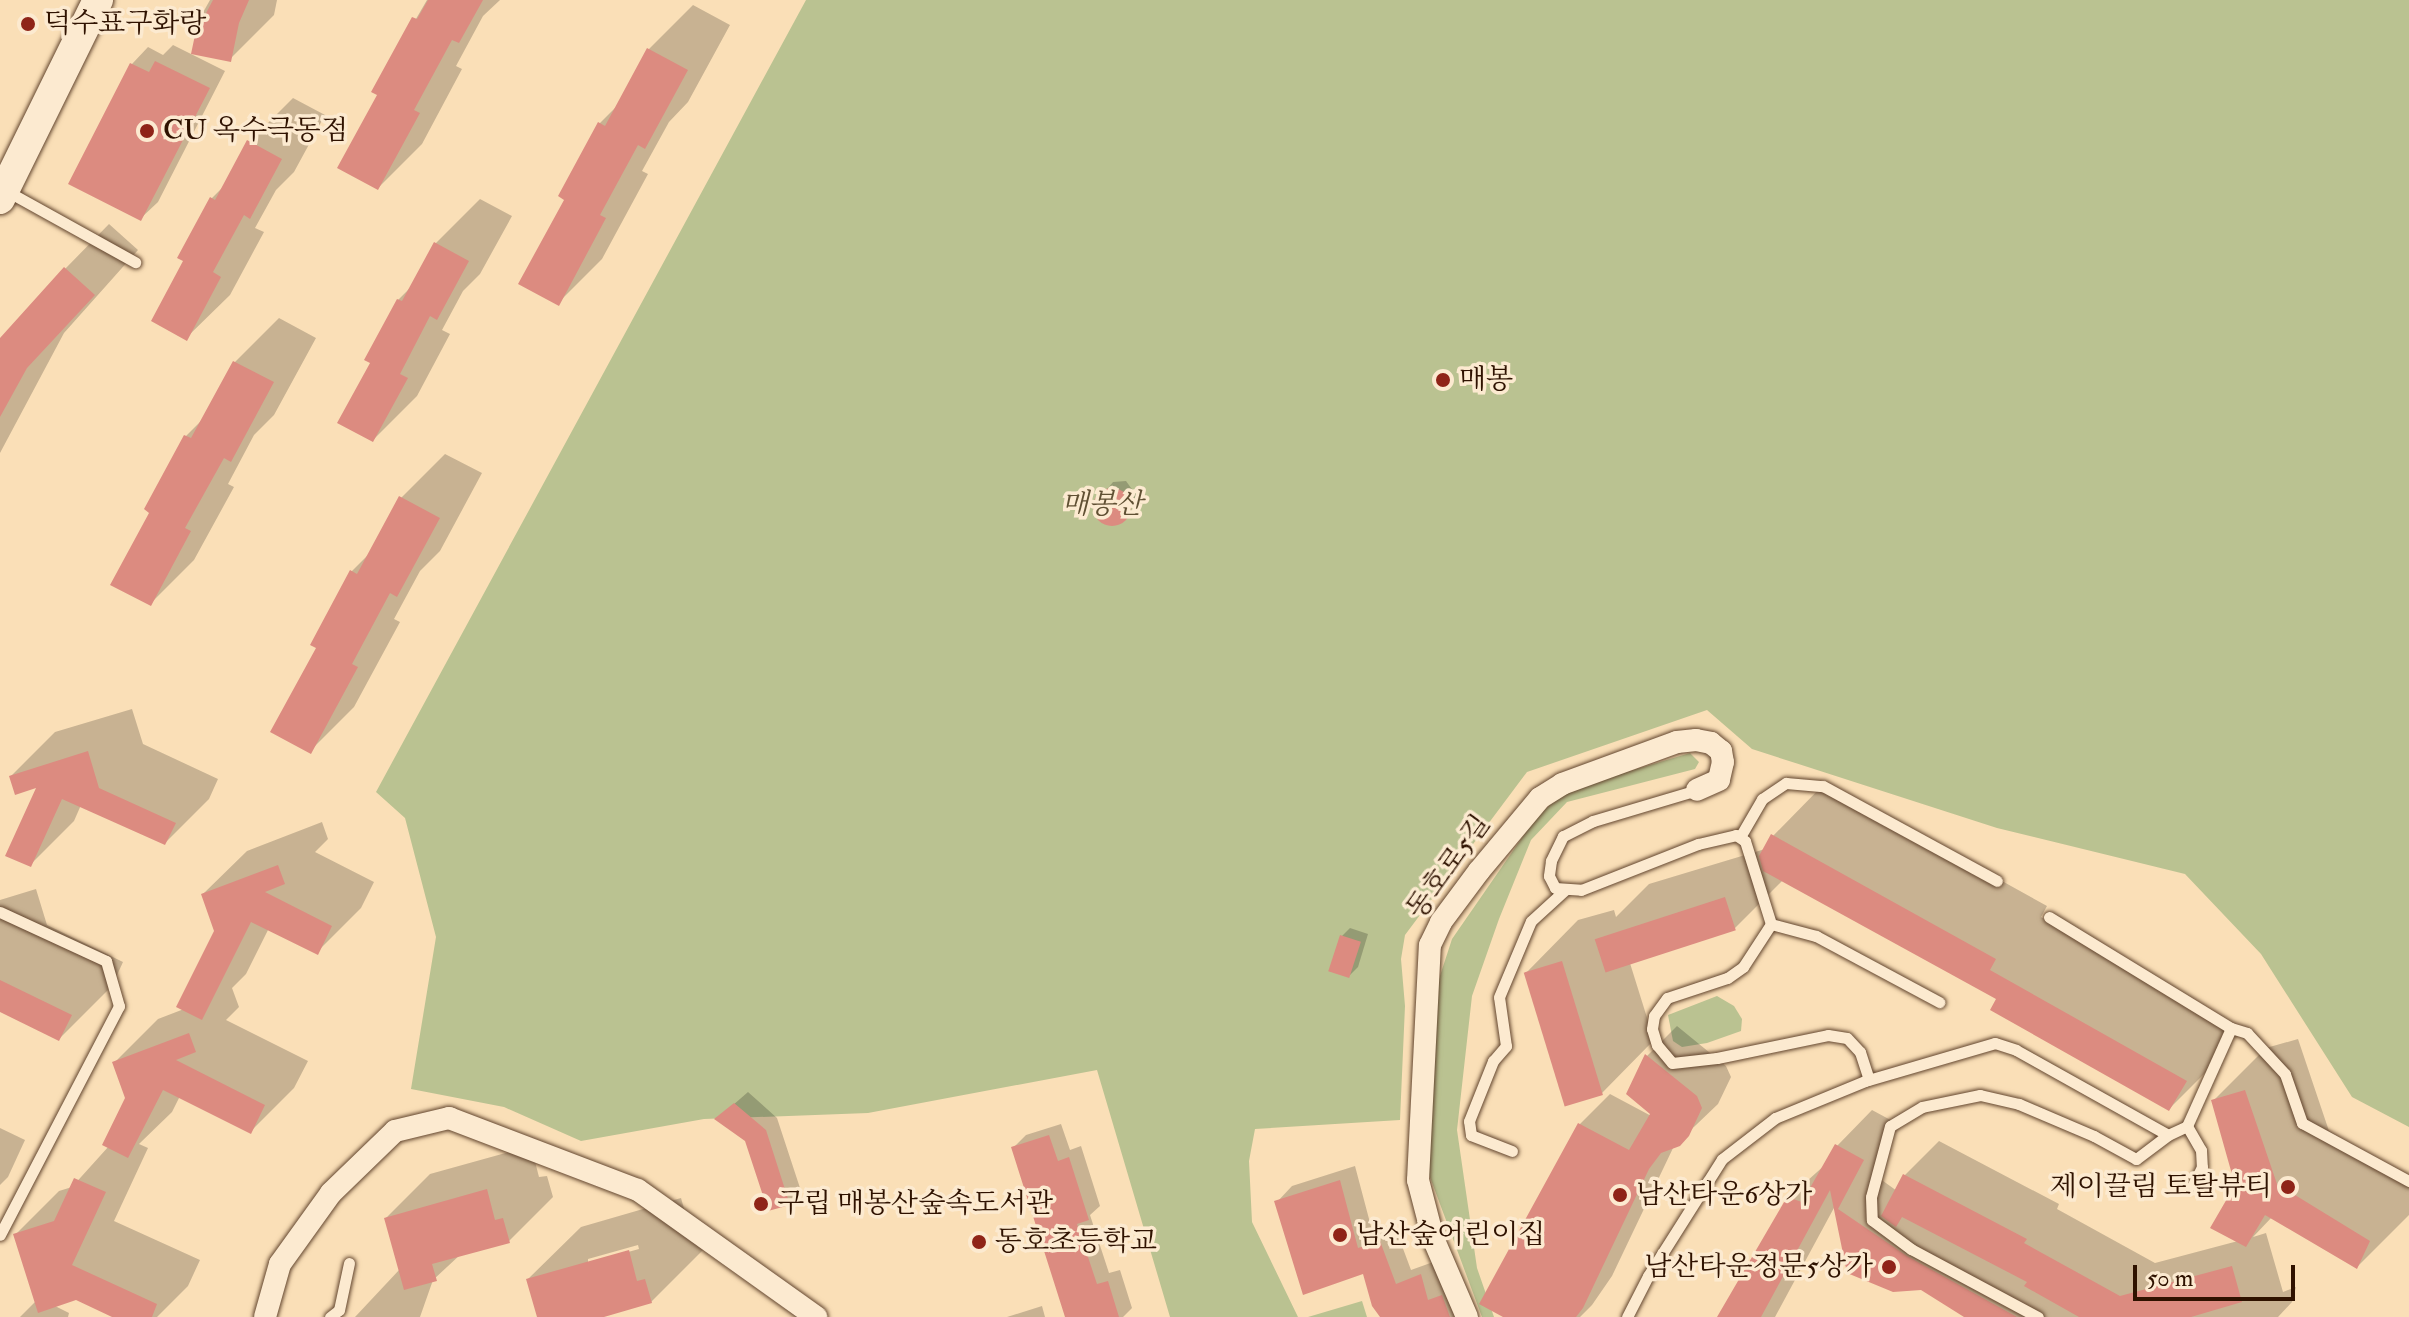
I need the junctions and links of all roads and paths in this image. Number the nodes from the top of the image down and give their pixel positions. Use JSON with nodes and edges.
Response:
{"nodes":[{"id":1,"x":98,"y":0,"type":"edge"},
{"id":2,"x":2,"y":195,"type":"edge"},
{"id":3,"x":135,"y":262,"type":"dead end"},
{"id":4,"x":1697,"y":790,"type":"joint"},
{"id":5,"x":1740,"y":837,"type":"junction"},
{"id":6,"x":1997,"y":881,"type":"dead end"},
{"id":7,"x":1565,"y":890,"type":"junction"},
{"id":8,"x":0,"y":912,"type":"edge"},
{"id":9,"x":2049,"y":917,"type":"dead end"},
{"id":10,"x":1771,"y":924,"type":"junction"},
{"id":11,"x":1939,"y":1002,"type":"dead end"},
{"id":12,"x":2231,"y":1028,"type":"junction"},
{"id":13,"x":1869,"y":1080,"type":"junction"},
{"id":14,"x":2187,"y":1126,"type":"junction"},
{"id":15,"x":2168,"y":1135,"type":"junction"},
{"id":16,"x":1512,"y":1151,"type":"dead end"},
{"id":17,"x":2409,"y":1181,"type":"edge"},
{"id":18,"x":2193,"y":1185,"type":"dead end"},
{"id":19,"x":0,"y":1235,"type":"edge"},
{"id":20,"x":349,"y":1263,"type":"dead end"},
{"id":21,"x":265,"y":1317,"type":"edge"},
{"id":22,"x":330,"y":1317,"type":"edge"},
{"id":23,"x":816,"y":1317,"type":"edge"},
{"id":24,"x":1467,"y":1317,"type":"edge"},
{"id":25,"x":1627,"y":1317,"type":"edge"},
{"id":26,"x":2038,"y":1317,"type":"edge"}],
"edges":[{"from":1,"to":2,"type":"main road"},
{"from":2,"to":3,"type":"lane"},
{"from":4,"to":7,"type":"lane"},
{"from":4,"to":24,"type":"street","name":"동호로5길"},
{"from":5,"to":6,"type":"lane"},
{"from":5,"to":7,"type":"lane"},
{"from":5,"to":10,"type":"lane"},
{"from":7,"to":16,"type":"lane"},
{"from":8,"to":19,"type":"lane"},
{"from":9,"to":12,"type":"lane"},
{"from":10,"to":11,"type":"lane"},
{"from":10,"to":13,"type":"lane"},
{"from":12,"to":14,"type":"lane"},
{"from":12,"to":17,"type":"lane"},
{"from":13,"to":15,"type":"lane"},
{"from":13,"to":25,"type":"lane"},
{"from":14,"to":15,"type":"lane"},
{"from":14,"to":18,"type":"lane"},
{"from":15,"to":26,"type":"lane"},
{"from":20,"to":22,"type":"lane"},
{"from":21,"to":23,"type":"street"}]}
